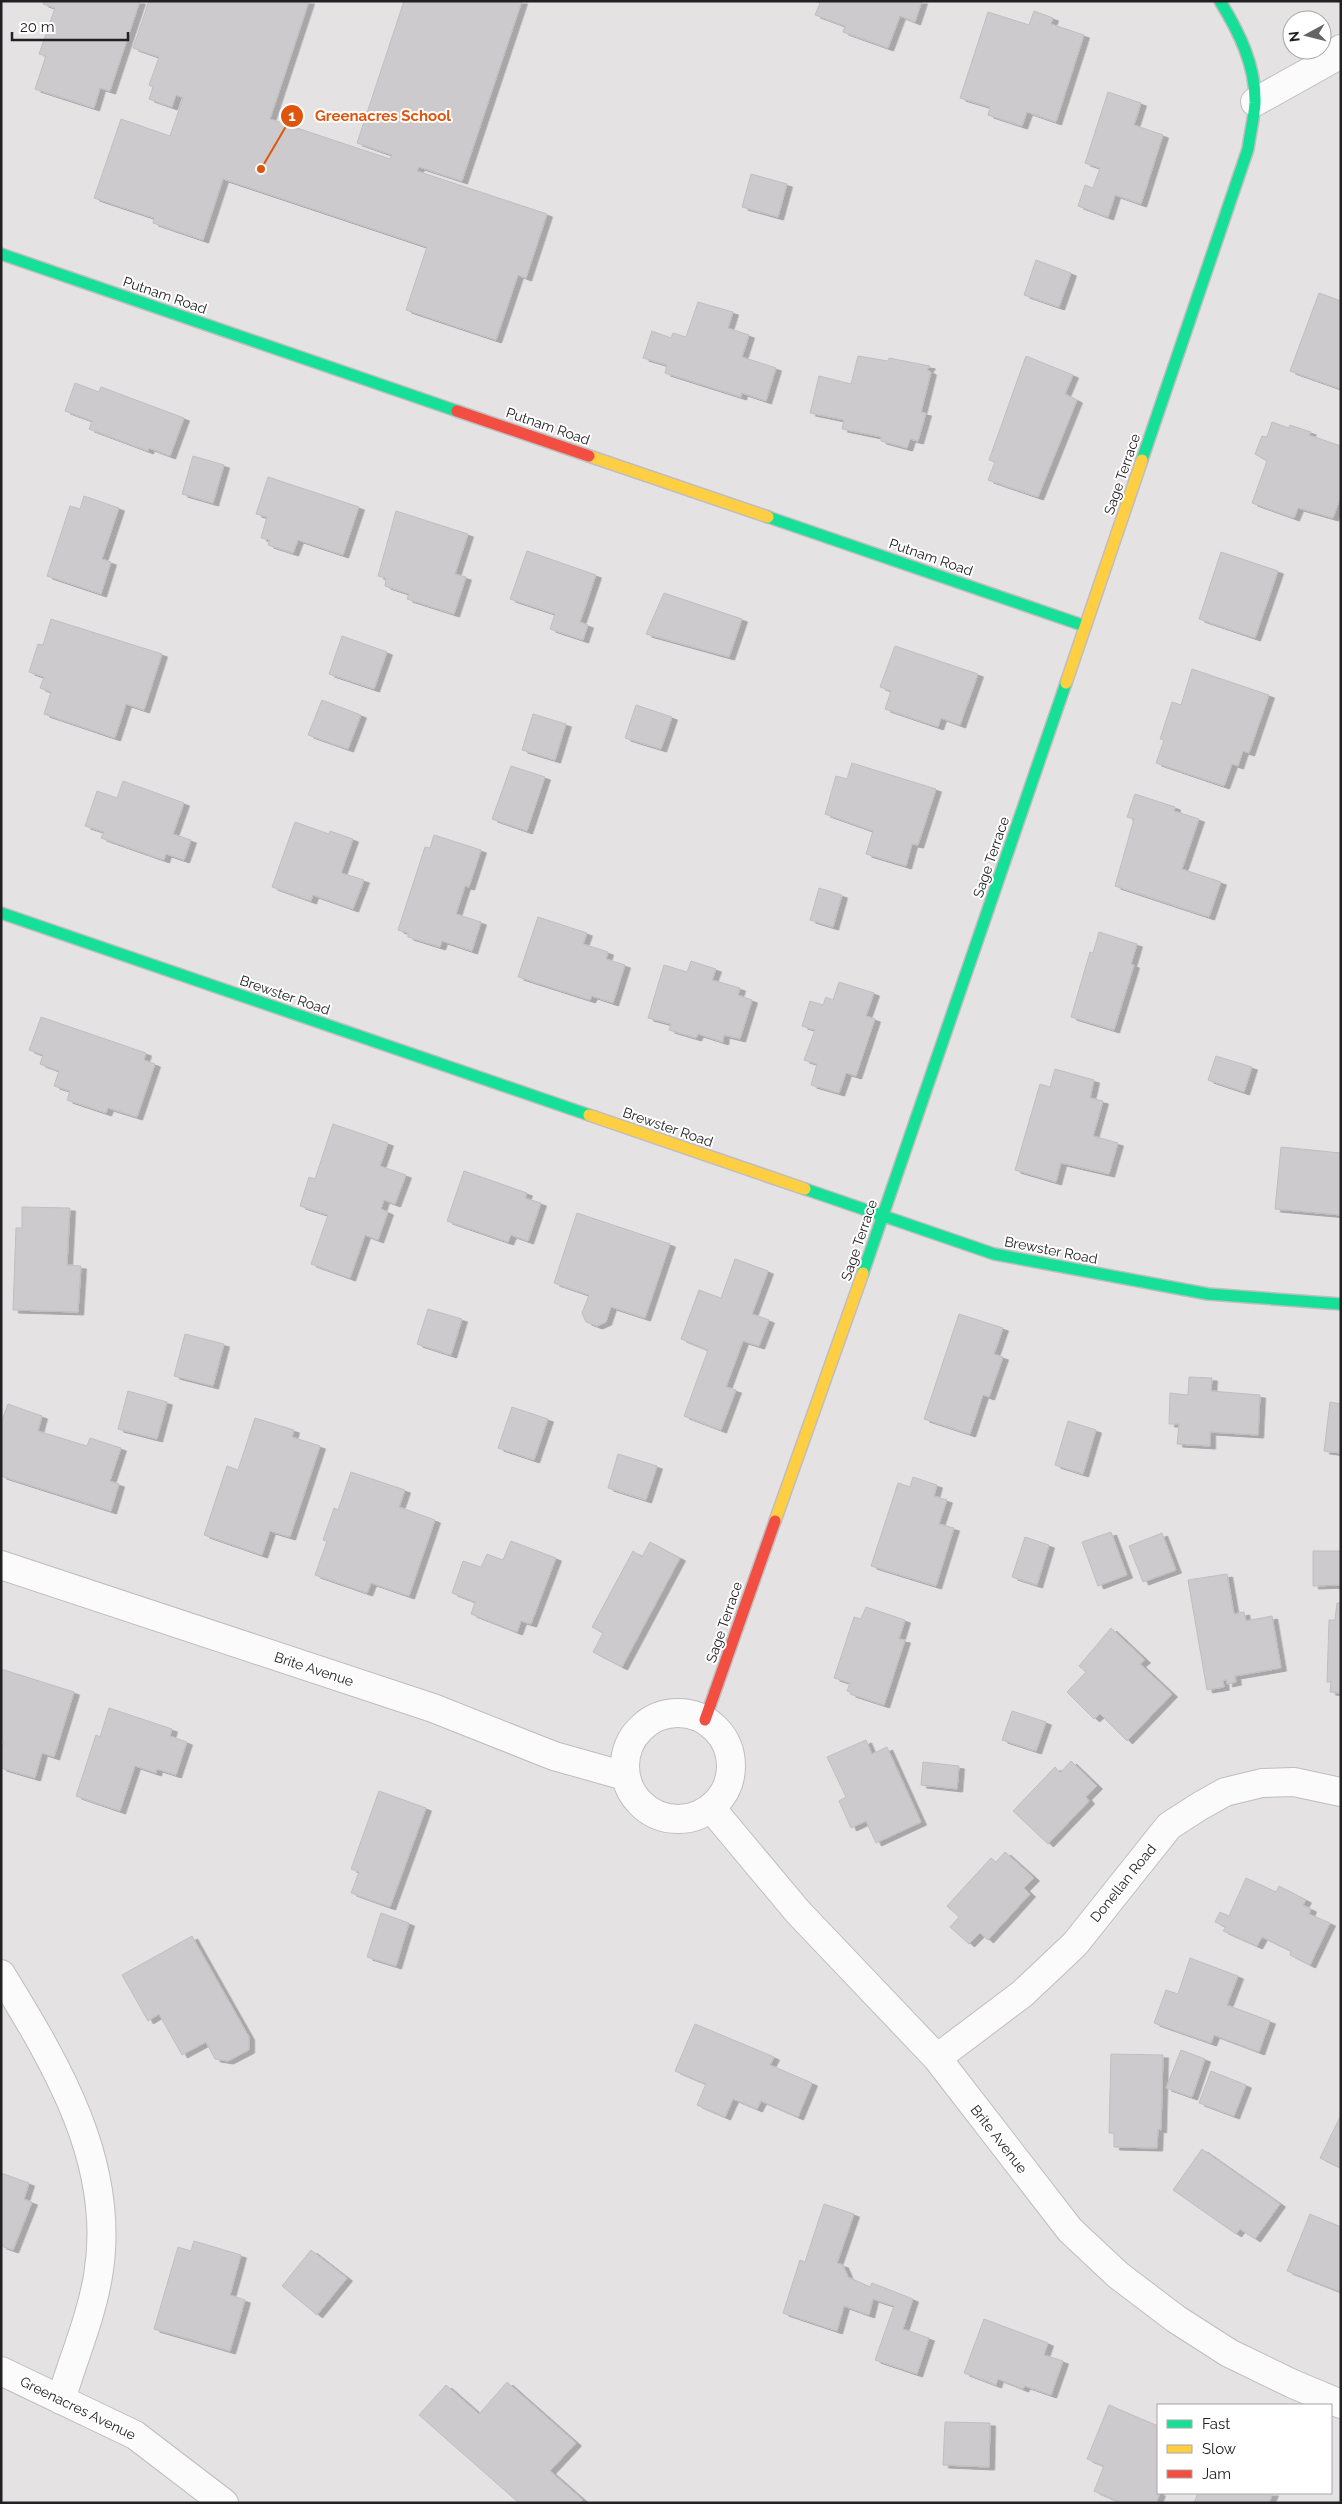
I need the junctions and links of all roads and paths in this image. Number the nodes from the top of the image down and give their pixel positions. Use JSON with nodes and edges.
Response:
{"nodes":[{"id":1,"x":1220,"y":1,"type":"edge"},
{"id":2,"x":1341,"y":49,"type":"edge"},
{"id":3,"x":1255,"y":102,"type":"junction"},
{"id":4,"x":1,"y":254,"type":"edge"},
{"id":5,"x":1085,"y":626,"type":"junction"},
{"id":6,"x":1,"y":913,"type":"edge"},
{"id":7,"x":883,"y":1216,"type":"junction"},
{"id":8,"x":1341,"y":1304,"type":"edge"},
{"id":9,"x":1,"y":1565,"type":"edge"},
{"id":10,"x":705,"y":1720,"type":"junction"},
{"id":11,"x":625,"y":1776,"type":"junction"},
{"id":12,"x":1341,"y":1792,"type":"edge"},
{"id":13,"x":711,"y":1808,"type":"junction"},
{"id":14,"x":1,"y":1974,"type":"edge"},
{"id":15,"x":937,"y":2058,"type":"junction"},
{"id":16,"x":1,"y":2372,"type":"edge"},
{"id":17,"x":61,"y":2400,"type":"junction"},
{"id":18,"x":1341,"y":2404,"type":"edge"},
{"id":19,"x":224,"y":2503,"type":"edge"}],
"edges":[{"from":1,"to":3,"type":"street","name":"Sage Terrace"},
{"from":2,"to":3,"type":"street"},
{"from":3,"to":5,"type":"street","name":"Sage Terrace"},
{"from":4,"to":5,"type":"street","name":"Putnam Road"},
{"from":5,"to":7,"type":"street","name":"Sage Terrace"},
{"from":6,"to":7,"type":"street","name":"Brewster Road"},
{"from":7,"to":8,"type":"street","name":"Brewster Road"},
{"from":7,"to":10,"type":"street","name":"Sage Terrace"},
{"from":9,"to":11,"type":"street","name":"Brite Avenue"},
{"from":10,"to":11,"type":"street"},
{"from":10,"to":13,"type":"street"},
{"from":11,"to":13,"type":"street"},
{"from":12,"to":15,"type":"street","name":"Donellan Road"},
{"from":13,"to":15,"type":"street","name":"Brite Avenue"},
{"from":14,"to":17,"type":"street"},
{"from":15,"to":18,"type":"street","name":"Brite Avenue"},
{"from":16,"to":17,"type":"street","name":"Greenacres Avenue"},
{"from":17,"to":19,"type":"street","name":"Greenacres Avenue"}]}
